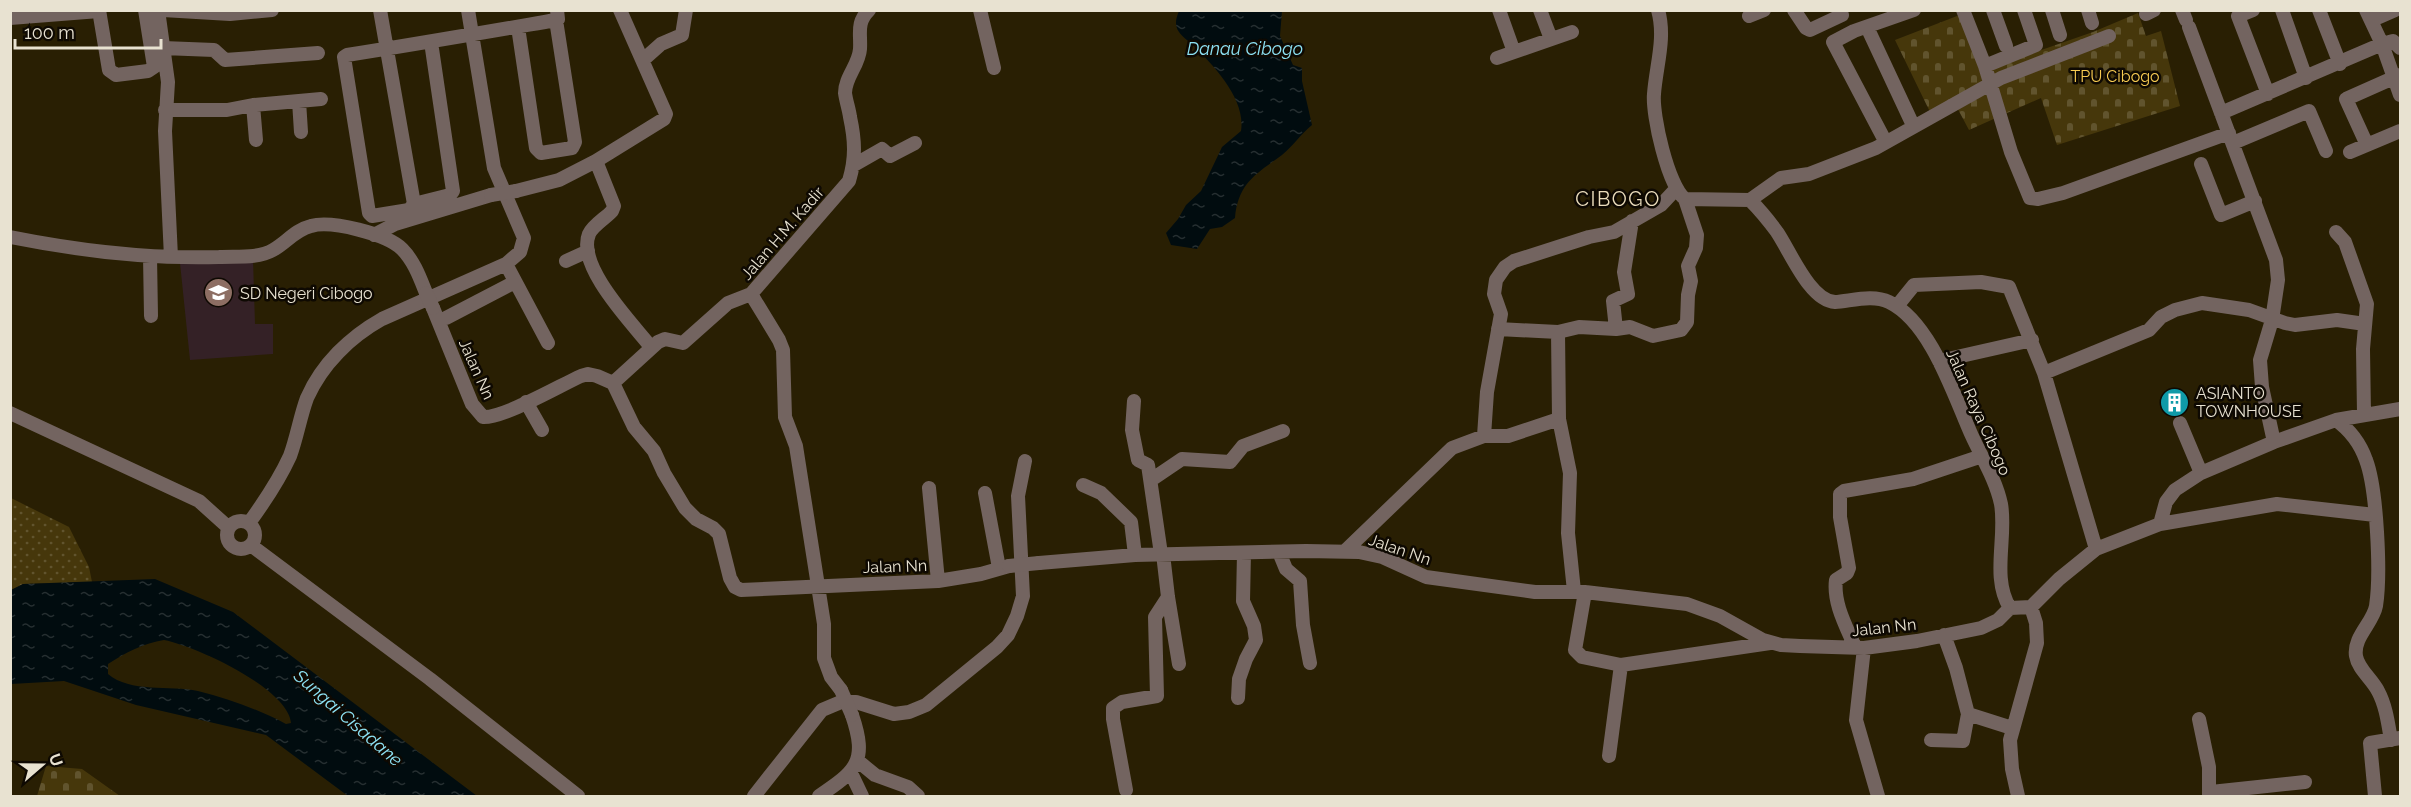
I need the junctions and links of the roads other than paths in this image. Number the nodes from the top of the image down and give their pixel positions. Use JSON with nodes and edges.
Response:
{"nodes":[{"id":1,"x":145,"y":10,"type":"edge"},
{"id":2,"x":158,"y":10,"type":"edge"},
{"id":3,"x":163,"y":10,"type":"edge"},
{"id":4,"x":272,"y":10,"type":"edge"},
{"id":5,"x":380,"y":10,"type":"edge"},
{"id":6,"x":468,"y":10,"type":"edge"},
{"id":7,"x":620,"y":10,"type":"edge"},
{"id":8,"x":686,"y":10,"type":"edge"},
{"id":9,"x":850,"y":10,"type":"edge"},
{"id":10,"x":869,"y":10,"type":"edge"},
{"id":11,"x":980,"y":10,"type":"edge"},
{"id":12,"x":1499,"y":10,"type":"edge"},
{"id":13,"x":1540,"y":10,"type":"edge"},
{"id":14,"x":1658,"y":10,"type":"edge"},
{"id":15,"x":1764,"y":10,"type":"edge"},
{"id":16,"x":1794,"y":10,"type":"edge"},
{"id":17,"x":1914,"y":10,"type":"edge"},
{"id":18,"x":1963,"y":10,"type":"edge"},
{"id":19,"x":1993,"y":10,"type":"edge"},
{"id":20,"x":2024,"y":10,"type":"edge"},
{"id":21,"x":2052,"y":10,"type":"edge"},
{"id":22,"x":2253,"y":10,"type":"edge"},
{"id":23,"x":2282,"y":10,"type":"edge"},
{"id":24,"x":2319,"y":10,"type":"edge"},
{"id":25,"x":2396,"y":10,"type":"edge"},
{"id":26,"x":99,"y":11,"type":"edge"},
{"id":27,"x":2374,"y":13,"type":"edge"},
{"id":28,"x":557,"y":15,"type":"edge"},
{"id":29,"x":1749,"y":16,"type":"dead end"},
{"id":30,"x":1844,"y":16,"type":"edge"},
{"id":31,"x":10,"y":18,"type":"edge"},
{"id":32,"x":2185,"y":19,"type":"edge"},
{"id":33,"x":859,"y":26,"type":"junction"},
{"id":34,"x":518,"y":27,"type":"junction"},
{"id":35,"x":1867,"y":27,"type":"junction"},
{"id":36,"x":1572,"y":32,"type":"dead end"},
{"id":37,"x":2060,"y":34,"type":"dead end"},
{"id":38,"x":472,"y":35,"type":"junction"},
{"id":39,"x":2109,"y":36,"type":"dead end"},
{"id":40,"x":1551,"y":39,"type":"junction"},
{"id":41,"x":430,"y":42,"type":"junction"},
{"id":42,"x":2391,"y":44,"type":"edge"},
{"id":43,"x":2006,"y":46,"type":"dead end"},
{"id":44,"x":164,"y":48,"type":"junction"},
{"id":45,"x":387,"y":49,"type":"junction"},
{"id":46,"x":1514,"y":52,"type":"junction"},
{"id":47,"x":318,"y":53,"type":"dead end"},
{"id":48,"x":2400,"y":55,"type":"edge"},
{"id":49,"x":1497,"y":58,"type":"dead end"},
{"id":50,"x":643,"y":60,"type":"junction"},
{"id":51,"x":2340,"y":64,"type":"junction"},
{"id":52,"x":2389,"y":64,"type":"junction"},
{"id":53,"x":1984,"y":66,"type":"junction"},
{"id":54,"x":994,"y":68,"type":"dead end"},
{"id":55,"x":2397,"y":76,"type":"edge"},
{"id":56,"x":2306,"y":78,"type":"junction"},
{"id":57,"x":1990,"y":85,"type":"junction"},
{"id":58,"x":2268,"y":94,"type":"junction"},
{"id":59,"x":2400,"y":95,"type":"edge"},
{"id":60,"x":321,"y":99,"type":"dead end"},
{"id":61,"x":299,"y":101,"type":"junction"},
{"id":62,"x":253,"y":105,"type":"junction"},
{"id":63,"x":165,"y":110,"type":"junction"},
{"id":64,"x":2221,"y":113,"type":"junction"},
{"id":65,"x":1911,"y":121,"type":"dead end"},
{"id":66,"x":2400,"y":131,"type":"edge"},
{"id":67,"x":301,"y":132,"type":"dead end"},
{"id":68,"x":1883,"y":137,"type":"dead end"},
{"id":69,"x":2231,"y":138,"type":"junction"},
{"id":70,"x":256,"y":140,"type":"dead end"},
{"id":71,"x":915,"y":143,"type":"dead end"},
{"id":72,"x":2367,"y":145,"type":"junction"},
{"id":73,"x":2326,"y":151,"type":"dead end"},
{"id":74,"x":2350,"y":152,"type":"dead end"},
{"id":75,"x":596,"y":161,"type":"junction"},
{"id":76,"x":2201,"y":164,"type":"dead end"},
{"id":77,"x":854,"y":165,"type":"junction"},
{"id":78,"x":1680,"y":194,"type":"junction"},
{"id":79,"x":1750,"y":200,"type":"junction"},
{"id":80,"x":2255,"y":201,"type":"junction"},
{"id":81,"x":414,"y":204,"type":"junction"},
{"id":82,"x":1632,"y":221,"type":"junction"},
{"id":83,"x":2336,"y":232,"type":"dead end"},
{"id":84,"x":374,"y":235,"type":"junction"},
{"id":85,"x":10,"y":237,"type":"edge"},
{"id":86,"x":588,"y":251,"type":"junction"},
{"id":87,"x":150,"y":256,"type":"junction"},
{"id":88,"x":171,"y":257,"type":"junction"},
{"id":89,"x":566,"y":261,"type":"dead end"},
{"id":90,"x":506,"y":264,"type":"junction"},
{"id":91,"x":515,"y":282,"type":"junction"},
{"id":92,"x":751,"y":294,"type":"junction"},
{"id":93,"x":1897,"y":306,"type":"junction"},
{"id":94,"x":151,"y":316,"type":"dead end"},
{"id":95,"x":446,"y":318,"type":"dead end"},
{"id":96,"x":2272,"y":320,"type":"junction"},
{"id":97,"x":2365,"y":324,"type":"junction"},
{"id":98,"x":1498,"y":329,"type":"junction"},
{"id":99,"x":1616,"y":329,"type":"junction"},
{"id":100,"x":1558,"y":332,"type":"junction"},
{"id":101,"x":2032,"y":340,"type":"junction"},
{"id":102,"x":548,"y":343,"type":"dead end"},
{"id":103,"x":651,"y":347,"type":"junction"},
{"id":104,"x":1939,"y":361,"type":"junction"},
{"id":105,"x":2044,"y":373,"type":"junction"},
{"id":106,"x":613,"y":383,"type":"junction"},
{"id":107,"x":1134,"y":401,"type":"dead end"},
{"id":108,"x":526,"y":402,"type":"junction"},
{"id":109,"x":2400,"y":409,"type":"edge"},
{"id":110,"x":10,"y":413,"type":"edge"},
{"id":111,"x":2364,"y":414,"type":"junction"},
{"id":112,"x":1559,"y":419,"type":"junction"},
{"id":113,"x":2336,"y":420,"type":"junction"},
{"id":114,"x":2180,"y":423,"type":"dead end"},
{"id":115,"x":542,"y":430,"type":"dead end"},
{"id":116,"x":1283,"y":431,"type":"dead end"},
{"id":117,"x":1484,"y":436,"type":"junction"},
{"id":118,"x":2274,"y":442,"type":"junction"},
{"id":119,"x":1982,"y":456,"type":"junction"},
{"id":120,"x":1025,"y":461,"type":"dead end"},
{"id":121,"x":2201,"y":473,"type":"junction"},
{"id":122,"x":1151,"y":480,"type":"junction"},
{"id":123,"x":1083,"y":485,"type":"dead end"},
{"id":124,"x":929,"y":488,"type":"dead end"},
{"id":125,"x":985,"y":493,"type":"dead end"},
{"id":126,"x":2375,"y":515,"type":"junction"},
{"id":127,"x":249,"y":523,"type":"junction"},
{"id":128,"x":2160,"y":524,"type":"junction"},
{"id":129,"x":229,"y":528,"type":"junction"},
{"id":130,"x":252,"y":546,"type":"junction"},
{"id":131,"x":2096,"y":549,"type":"junction"},
{"id":132,"x":1345,"y":551,"type":"junction"},
{"id":133,"x":1279,"y":552,"type":"junction"},
{"id":134,"x":1244,"y":553,"type":"junction"},
{"id":135,"x":1162,"y":554,"type":"junction"},
{"id":136,"x":1135,"y":555,"type":"junction"},
{"id":137,"x":1004,"y":567,"type":"junction"},
{"id":138,"x":938,"y":581,"type":"junction"},
{"id":139,"x":817,"y":585,"type":"junction"},
{"id":140,"x":1580,"y":592,"type":"junction"},
{"id":141,"x":1168,"y":597,"type":"junction"},
{"id":142,"x":2031,"y":607,"type":"junction"},
{"id":143,"x":2010,"y":608,"type":"junction"},
{"id":144,"x":1944,"y":636,"type":"junction"},
{"id":145,"x":1773,"y":643,"type":"junction"},
{"id":146,"x":1860,"y":648,"type":"junction"},
{"id":147,"x":1310,"y":663,"type":"dead end"},
{"id":148,"x":1179,"y":664,"type":"dead end"},
{"id":149,"x":1621,"y":665,"type":"junction"},
{"id":150,"x":1238,"y":698,"type":"dead end"},
{"id":151,"x":1968,"y":714,"type":"junction"},
{"id":152,"x":2199,"y":718,"type":"dead end"},
{"id":153,"x":2012,"y":728,"type":"junction"},
{"id":154,"x":2396,"y":739,"type":"edge"},
{"id":155,"x":1931,"y":740,"type":"dead end"},
{"id":156,"x":1609,"y":756,"type":"dead end"},
{"id":157,"x":854,"y":767,"type":"junction"},
{"id":158,"x":2305,"y":782,"type":"dead end"},
{"id":159,"x":1126,"y":790,"type":"dead end"},
{"id":160,"x":2210,"y":794,"type":"edge"},
{"id":161,"x":578,"y":796,"type":"edge"},
{"id":162,"x":754,"y":796,"type":"edge"},
{"id":163,"x":819,"y":796,"type":"edge"},
{"id":164,"x":862,"y":796,"type":"edge"},
{"id":165,"x":918,"y":796,"type":"edge"},
{"id":166,"x":1878,"y":796,"type":"edge"},
{"id":167,"x":2018,"y":796,"type":"edge"},
{"id":168,"x":2375,"y":796,"type":"edge"}],
"edges":[{"from":1,"to":26,"type":"street"},
{"from":2,"to":44,"type":"street"},
{"from":3,"to":4,"type":"street"},
{"from":5,"to":45,"type":"street"},
{"from":6,"to":38,"type":"street"},
{"from":7,"to":50,"type":"street"},
{"from":8,"to":50,"type":"street"},
{"from":9,"to":33,"type":"street"},
{"from":10,"to":33,"type":"street"},
{"from":11,"to":54,"type":"street"},
{"from":12,"to":46,"type":"street"},
{"from":13,"to":40,"type":"street"},
{"from":14,"to":78,"type":"street"},
{"from":15,"to":29,"type":"street"},
{"from":16,"to":30,"type":"street"},
{"from":17,"to":35,"type":"street"},
{"from":18,"to":53,"type":"street"},
{"from":19,"to":43,"type":"street"},
{"from":20,"to":53,"type":"street"},
{"from":21,"to":37,"type":"street"},
{"from":22,"to":58,"type":"street"},
{"from":23,"to":56,"type":"street"},
{"from":24,"to":51,"type":"street"},
{"from":25,"to":27,"type":"street"},
{"from":26,"to":31,"type":"street"},
{"from":27,"to":42,"type":"street"},
{"from":28,"to":34,"type":"street"},
{"from":28,"to":34,"type":"street"},
{"from":32,"to":64,"type":"street"},
{"from":33,"to":77,"type":"street","name":"Jalan H.M. Kadir"},
{"from":34,"to":38,"type":"street"},
{"from":35,"to":65,"type":"street"},
{"from":35,"to":68,"type":"street"},
{"from":36,"to":40,"type":"street"},
{"from":38,"to":41,"type":"street"},
{"from":38,"to":90,"type":"street"},
{"from":39,"to":57,"type":"street"},
{"from":40,"to":46,"type":"street"},
{"from":41,"to":45,"type":"street"},
{"from":41,"to":81,"type":"street"},
{"from":42,"to":51,"type":"street"},
{"from":42,"to":52,"type":"street"},
{"from":44,"to":47,"type":"street"},
{"from":44,"to":63,"type":"street"},
{"from":45,"to":81,"type":"street"},
{"from":45,"to":81,"type":"street"},
{"from":46,"to":49,"type":"street"},
{"from":48,"to":52,"type":"street"},
{"from":50,"to":75,"type":"street"},
{"from":51,"to":56,"type":"street"},
{"from":52,"to":55,"type":"street"},
{"from":53,"to":57,"type":"street"},
{"from":55,"to":59,"type":"street"},
{"from":55,"to":72,"type":"street"},
{"from":56,"to":58,"type":"street"},
{"from":57,"to":69,"type":"street"},
{"from":57,"to":79,"type":"street"},
{"from":58,"to":64,"type":"street"},
{"from":60,"to":61,"type":"street"},
{"from":61,"to":62,"type":"street"},
{"from":61,"to":67,"type":"street"},
{"from":62,"to":63,"type":"street"},
{"from":62,"to":70,"type":"street"},
{"from":63,"to":88,"type":"street"},
{"from":64,"to":69,"type":"street"},
{"from":66,"to":72,"type":"street"},
{"from":69,"to":73,"type":"street"},
{"from":69,"to":80,"type":"street"},
{"from":71,"to":77,"type":"street"},
{"from":72,"to":74,"type":"street"},
{"from":75,"to":84,"type":"street","bridge":true},
{"from":75,"to":86,"type":"street"},
{"from":76,"to":80,"type":"street"},
{"from":77,"to":92,"type":"street","name":"Jalan H.M. Kadir"},
{"from":78,"to":79,"type":"street"},
{"from":78,"to":82,"type":"street"},
{"from":78,"to":99,"type":"street"},
{"from":79,"to":93,"type":"street"},
{"from":80,"to":96,"type":"street"},
{"from":82,"to":98,"type":"street"},
{"from":82,"to":99,"type":"street"},
{"from":83,"to":97,"type":"street"},
{"from":84,"to":88,"type":"street","name":"Jalan Nn"},
{"from":84,"to":108,"type":"street","name":"Jalan Nn","bridge":true},
{"from":85,"to":87,"type":"street","name":"Jalan Nn"},
{"from":86,"to":89,"type":"street"},
{"from":86,"to":103,"type":"street"},
{"from":87,"to":88,"type":"street","name":"Jalan Nn"},
{"from":87,"to":94,"type":"street"},
{"from":90,"to":91,"type":"street"},
{"from":90,"to":127,"type":"street"},
{"from":91,"to":95,"type":"street"},
{"from":91,"to":102,"type":"street"},
{"from":92,"to":103,"type":"street"},
{"from":92,"to":139,"type":"street","name":"Jalan H.M. Kadir"},
{"from":93,"to":101,"type":"street"},
{"from":93,"to":104,"type":"street","name":"Jalan Raya Cibogo"},
{"from":96,"to":97,"type":"street"},
{"from":96,"to":105,"type":"street"},
{"from":96,"to":118,"type":"street"},
{"from":97,"to":111,"type":"street"},
{"from":98,"to":100,"type":"street"},
{"from":98,"to":117,"type":"street"},
{"from":99,"to":100,"type":"street"},
{"from":100,"to":112,"type":"street"},
{"from":101,"to":104,"type":"street"},
{"from":101,"to":105,"type":"street"},
{"from":103,"to":106,"type":"street"},
{"from":104,"to":119,"type":"street","name":"Jalan Raya Cibogo"},
{"from":105,"to":131,"type":"street"},
{"from":106,"to":108,"type":"street","name":"Jalan Nn"},
{"from":106,"to":139,"type":"street","name":"Jalan Nn"},
{"from":107,"to":122,"type":"street"},
{"from":108,"to":115,"type":"street"},
{"from":109,"to":111,"type":"street"},
{"from":110,"to":129,"type":"street"},
{"from":111,"to":113,"type":"street"},
{"from":112,"to":117,"type":"street"},
{"from":112,"to":140,"type":"street"},
{"from":113,"to":118,"type":"street"},
{"from":113,"to":126,"type":"street"},
{"from":114,"to":121,"type":"street"},
{"from":116,"to":122,"type":"street"},
{"from":117,"to":132,"type":"street"},
{"from":118,"to":121,"type":"street"},
{"from":119,"to":143,"type":"street","name":"Jalan Raya Cibogo"},
{"from":119,"to":146,"type":"street"},
{"from":120,"to":162,"type":"street"},
{"from":121,"to":128,"type":"street"},
{"from":122,"to":135,"type":"street"},
{"from":123,"to":136,"type":"street"},
{"from":124,"to":138,"type":"street"},
{"from":125,"to":137,"type":"street"},
{"from":126,"to":128,"type":"street"},
{"from":126,"to":154,"type":"street"},
{"from":127,"to":129,"type":"street"},
{"from":127,"to":130,"type":"street"},
{"from":128,"to":131,"type":"street"},
{"from":129,"to":130,"type":"street"},
{"from":130,"to":161,"type":"street"},
{"from":131,"to":142,"type":"street"},
{"from":132,"to":133,"type":"street","name":"Jalan Nn"},
{"from":132,"to":140,"type":"street","name":"Jalan Nn"},
{"from":133,"to":134,"type":"street","name":"Jalan Nn"},
{"from":133,"to":147,"type":"street"},
{"from":134,"to":135,"type":"street","name":"Jalan Nn"},
{"from":134,"to":150,"type":"street"},
{"from":135,"to":136,"type":"street","name":"Jalan Nn"},
{"from":135,"to":141,"type":"street"},
{"from":136,"to":137,"type":"street","name":"Jalan Nn","bridge":true},
{"from":137,"to":138,"type":"street","name":"Jalan Nn"},
{"from":138,"to":139,"type":"street","name":"Jalan Nn"},
{"from":139,"to":157,"type":"street","name":"Jalan H.M. Kadir","bridge":true},
{"from":140,"to":145,"type":"street","name":"Jalan Nn"},
{"from":140,"to":149,"type":"street"},
{"from":141,"to":148,"type":"street"},
{"from":141,"to":159,"type":"street"},
{"from":142,"to":143,"type":"street"},
{"from":142,"to":153,"type":"street"},
{"from":143,"to":144,"type":"street","name":"Jalan Nn"},
{"from":144,"to":146,"type":"street","name":"Jalan Nn"},
{"from":144,"to":151,"type":"street"},
{"from":145,"to":146,"type":"street","name":"Jalan Nn"},
{"from":145,"to":149,"type":"street"},
{"from":146,"to":166,"type":"street"},
{"from":149,"to":156,"type":"street"},
{"from":151,"to":153,"type":"street"},
{"from":151,"to":155,"type":"street"},
{"from":152,"to":160,"type":"street"},
{"from":153,"to":167,"type":"street"},
{"from":154,"to":168,"type":"street"},
{"from":157,"to":163,"type":"street"},
{"from":157,"to":164,"type":"street"},
{"from":157,"to":165,"type":"street"},
{"from":158,"to":160,"type":"street"}]}
